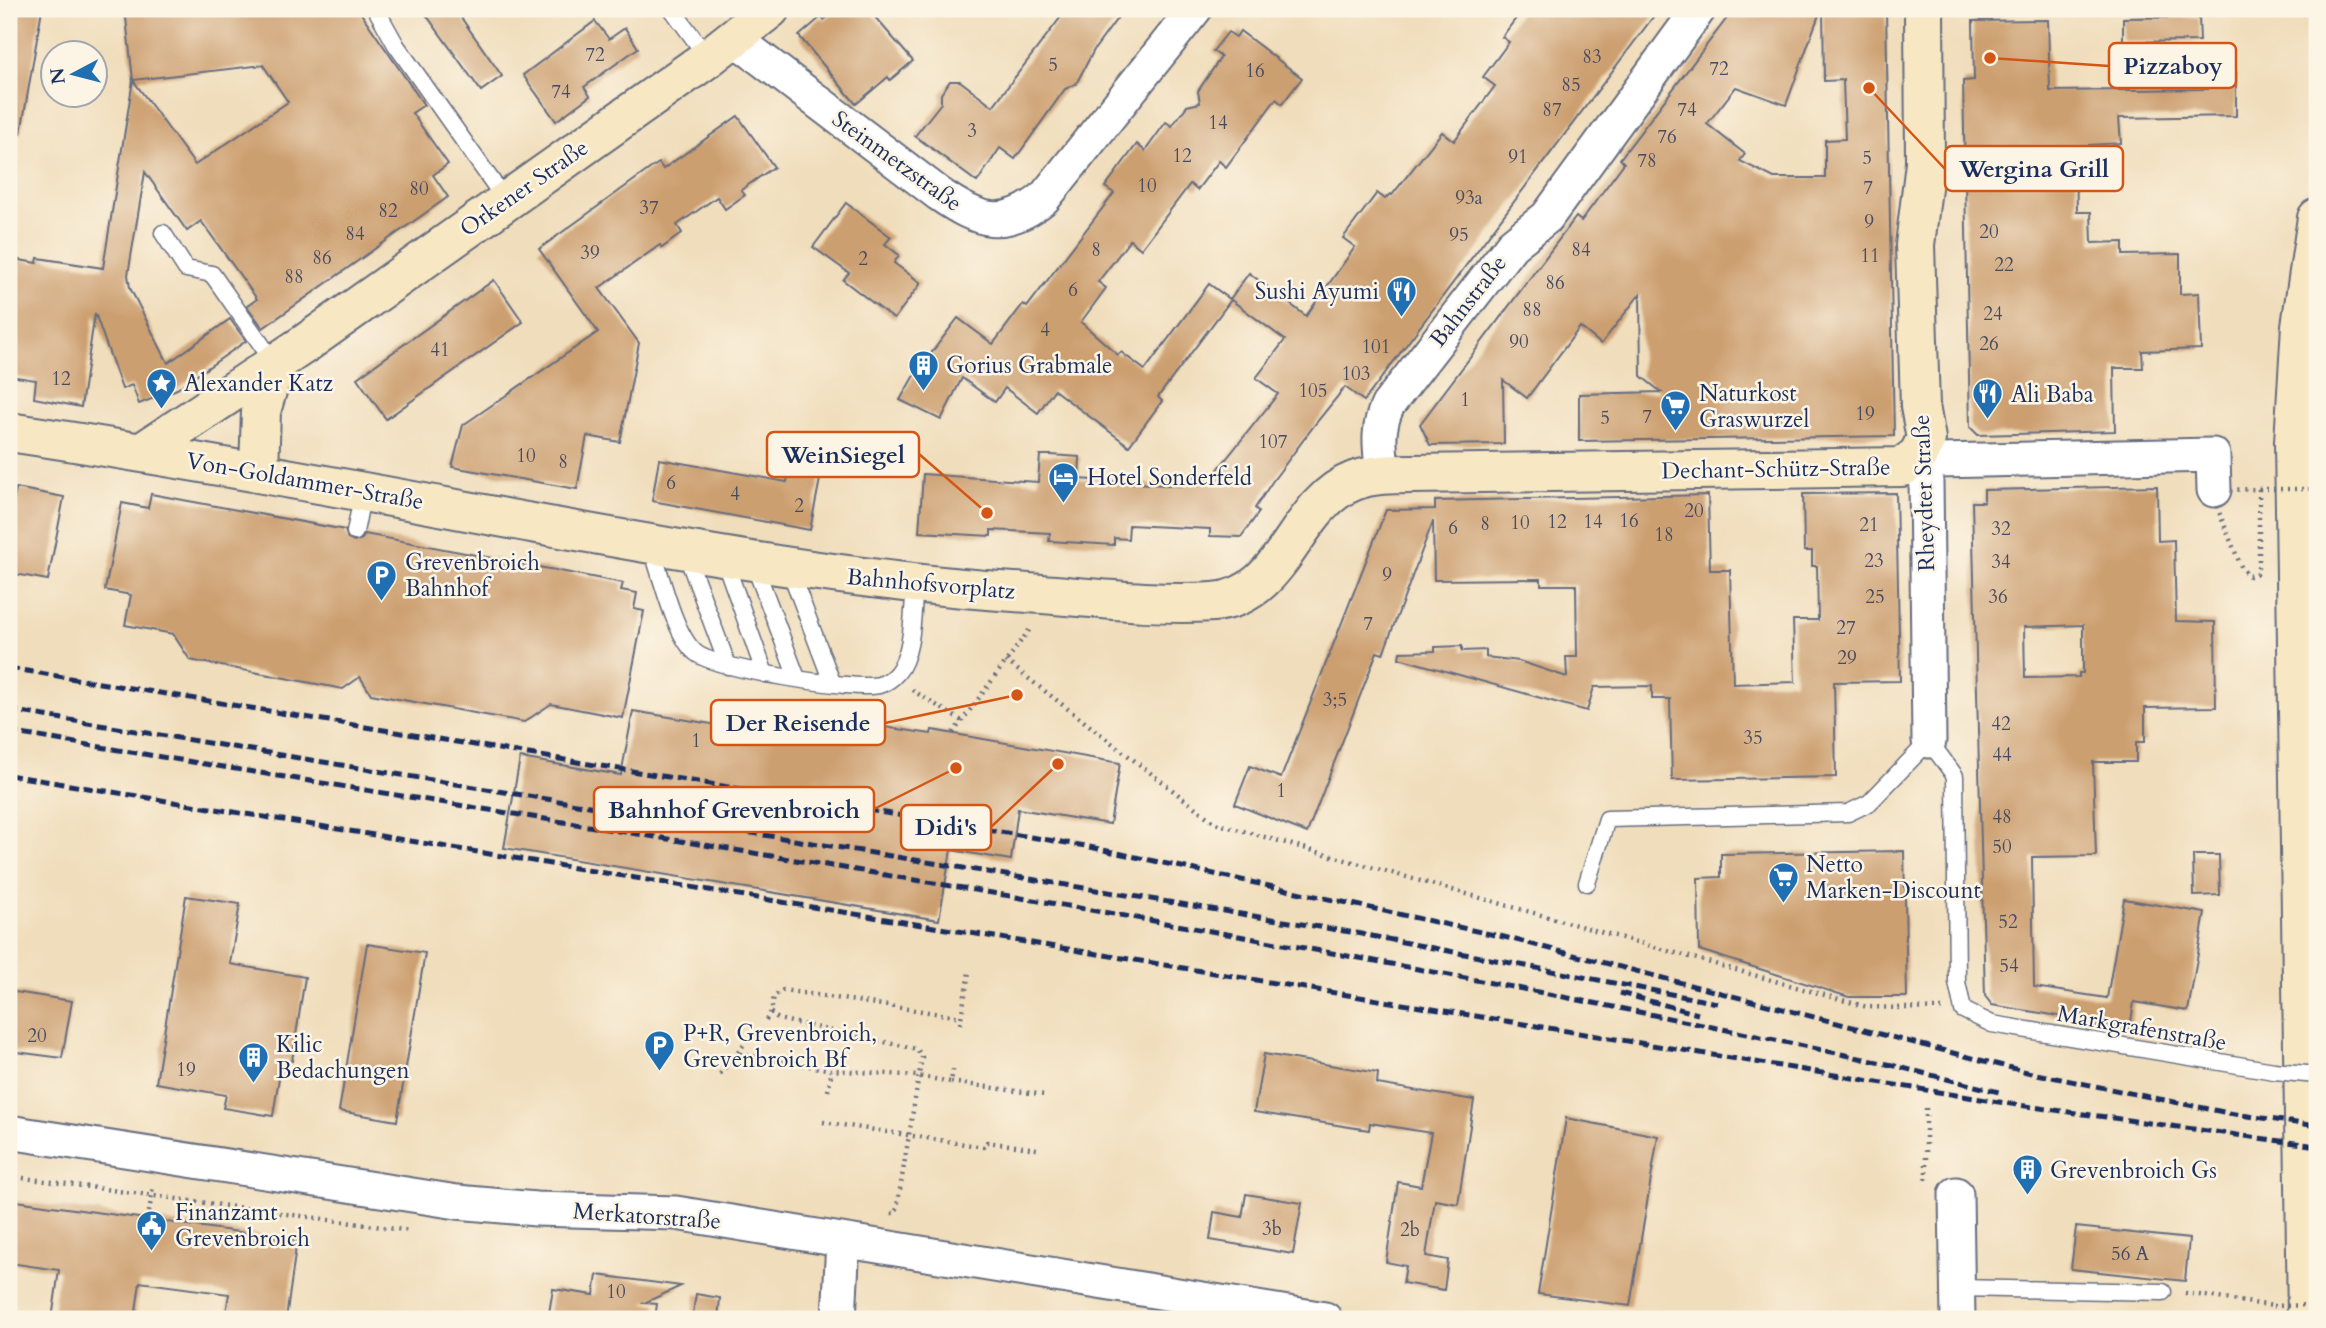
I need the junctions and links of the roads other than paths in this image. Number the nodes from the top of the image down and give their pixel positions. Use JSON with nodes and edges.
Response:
{"nodes":[{"id":1,"x":376,"y":9,"type":"edge"},
{"id":2,"x":672,"y":9,"type":"edge"},
{"id":3,"x":770,"y":9,"type":"edge"},
{"id":4,"x":1195,"y":9,"type":"edge"},
{"id":5,"x":1699,"y":9,"type":"edge"},
{"id":6,"x":1924,"y":9,"type":"edge"},
{"id":7,"x":721,"y":48,"type":"junction"},
{"id":8,"x":506,"y":201,"type":"junction"},
{"id":9,"x":2317,"y":218,"type":"edge"},
{"id":10,"x":163,"y":233,"type":"dead end"},
{"id":11,"x":275,"y":364,"type":"junction"},
{"id":12,"x":9,"y":432,"type":"edge"},
{"id":13,"x":142,"y":452,"type":"junction"},
{"id":14,"x":1918,"y":455,"type":"junction"},
{"id":15,"x":258,"y":471,"type":"junction"},
{"id":16,"x":1383,"y":475,"type":"junction"},
{"id":17,"x":2214,"y":490,"type":"road end"},
{"id":18,"x":363,"y":492,"type":"junction"},
{"id":19,"x":355,"y":532,"type":"dead end"},
{"id":20,"x":601,"y":535,"type":"joint"},
{"id":21,"x":668,"y":547,"type":"junction"},
{"id":22,"x":755,"y":562,"type":"junction"},
{"id":23,"x":915,"y":585,"type":"junction"},
{"id":24,"x":729,"y":666,"type":"junction"},
{"id":25,"x":765,"y":674,"type":"junction"},
{"id":26,"x":797,"y":678,"type":"junction"},
{"id":27,"x":832,"y":682,"type":"junction"},
{"id":28,"x":1929,"y":741,"type":"junction"},
{"id":29,"x":1587,"y":883,"type":"dead end"},
{"id":30,"x":2317,"y":1075,"type":"edge"},
{"id":31,"x":9,"y":1132,"type":"edge"},
{"id":32,"x":1956,"y":1194,"type":"dead end"},
{"id":33,"x":843,"y":1241,"type":"junction"},
{"id":34,"x":2163,"y":1292,"type":"road end"},
{"id":35,"x":1958,"y":1304,"type":"edge"},
{"id":36,"x":2290,"y":1313,"type":"edge"},
{"id":37,"x":839,"y":1319,"type":"edge"},
{"id":38,"x":1325,"y":1319,"type":"edge"}],
"edges":[{"from":1,"to":8,"type":"lane"},
{"from":2,"to":7,"type":"lane"},
{"from":3,"to":7,"type":"street","name":"Orkener Straße"},
{"from":4,"to":7,"type":"street","name":"Steinmetzstraße"},
{"from":5,"to":16,"type":"street","name":"Bahnstraße"},
{"from":6,"to":14,"type":"street","name":"Rheydter Straße"},
{"from":7,"to":8,"type":"street","name":"Orkener Straße"},
{"from":8,"to":11,"type":"street","name":"Orkener Straße"},
{"from":9,"to":36,"type":"street"},
{"from":10,"to":11,"type":"lane"},
{"from":11,"to":13,"type":"street","name":"Orkener Straße"},
{"from":11,"to":15,"type":"street"},
{"from":12,"to":13,"type":"street","name":"Von-Goldammer-Straße"},
{"from":13,"to":15,"type":"street","name":"Von-Goldammer-Straße"},
{"from":14,"to":16,"type":"street","name":"Dechant-Schütz-Straße"},
{"from":14,"to":17,"type":"street","name":"Dechant-Schütz-Straße"},
{"from":14,"to":28,"type":"street","name":"Rheydter Straße"},
{"from":15,"to":18,"type":"street","name":"Von-Goldammer-Straße"},
{"from":16,"to":23,"type":"street","name":"Bahnhofsvorplatz"},
{"from":18,"to":19,"type":"lane"},
{"from":18,"to":20,"type":"street","name":"Von-Goldammer-Straße"},
{"from":20,"to":21,"type":"street","name":"Bahnhofsvorplatz"},
{"from":21,"to":22,"type":"street","name":"Bahnhofsvorplatz"},
{"from":21,"to":24,"type":"lane"},
{"from":21,"to":24,"type":"lane"},
{"from":22,"to":23,"type":"street","name":"Bahnhofsvorplatz"},
{"from":22,"to":25,"type":"lane"},
{"from":22,"to":26,"type":"lane"},
{"from":22,"to":27,"type":"lane"},
{"from":23,"to":27,"type":"lane"},
{"from":24,"to":25,"type":"lane"},
{"from":25,"to":26,"type":"lane"},
{"from":26,"to":27,"type":"lane"},
{"from":28,"to":29,"type":"lane"},
{"from":28,"to":30,"type":"lane","name":"Markgrafenstraße","bridge":true},
{"from":31,"to":33,"type":"street","name":"Merkatorstraße"},
{"from":32,"to":35,"type":"street"},
{"from":33,"to":37,"type":"street"},
{"from":33,"to":38,"type":"street","name":"Merkatorstraße"},
{"from":34,"to":35,"type":"lane"}]}
